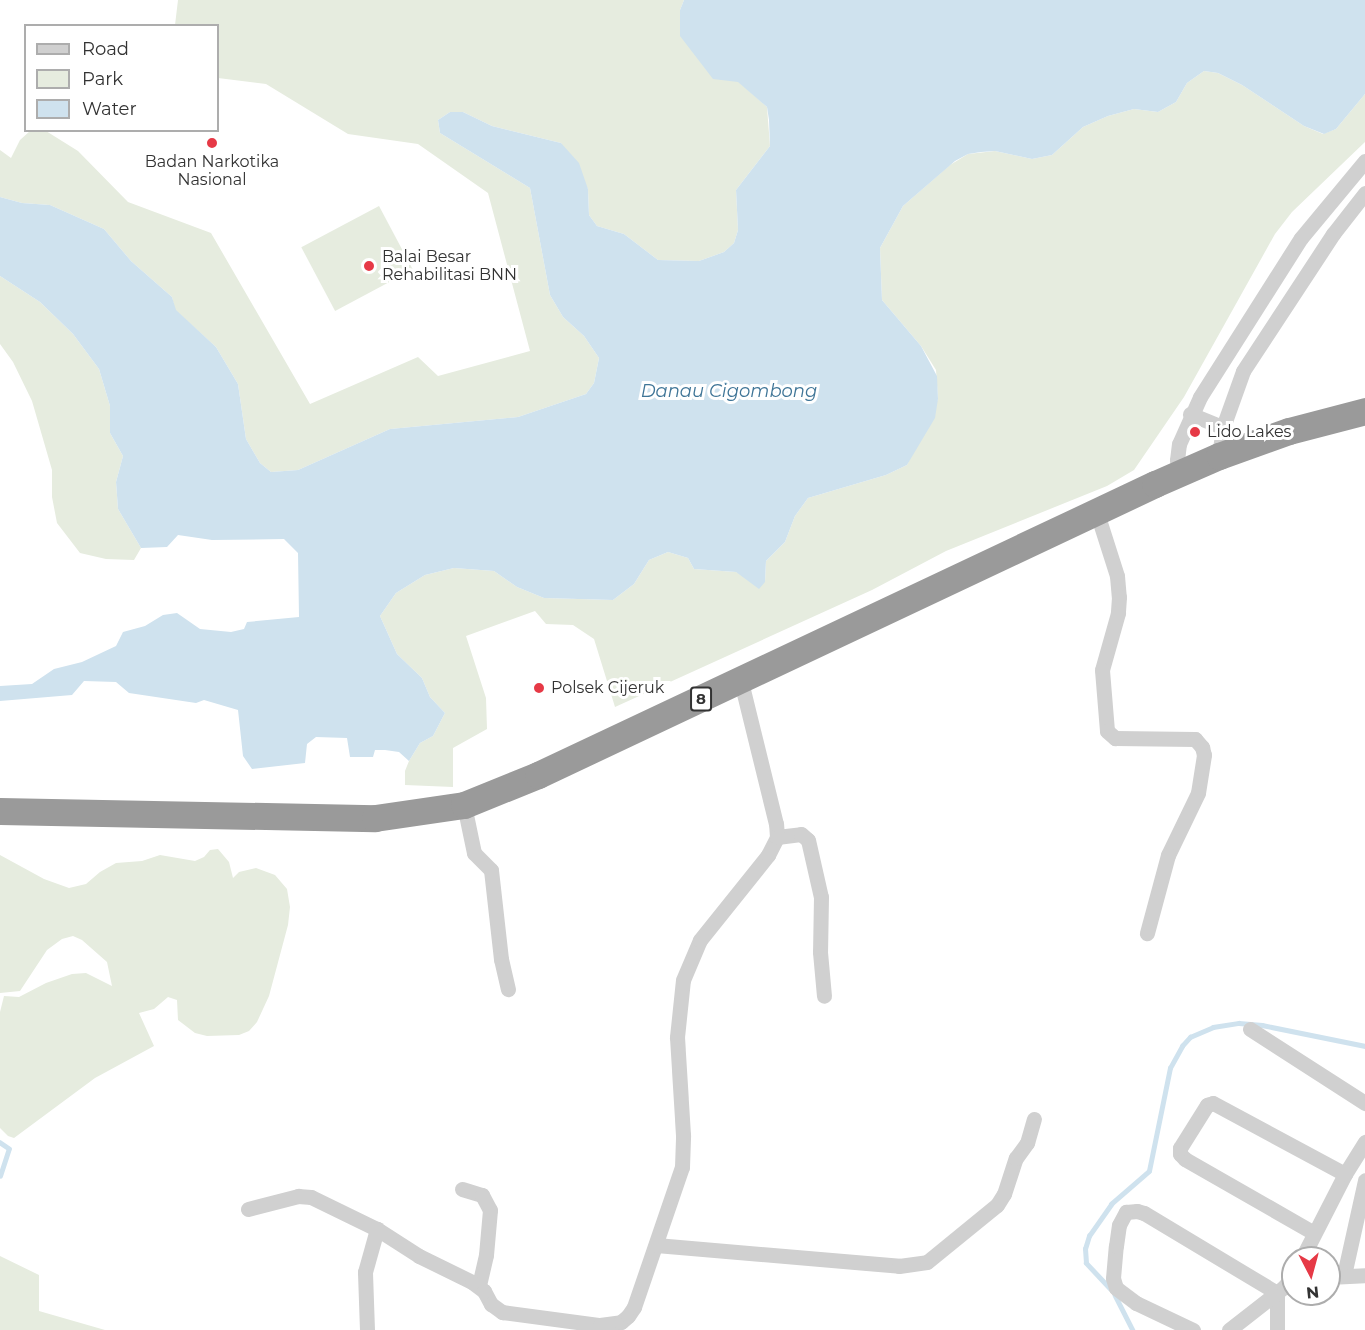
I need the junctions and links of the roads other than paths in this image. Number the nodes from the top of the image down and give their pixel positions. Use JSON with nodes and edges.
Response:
{"nodes":[{"id":1,"x":1365,"y":161,"type":"edge"},
{"id":2,"x":1365,"y":193,"type":"edge"},
{"id":3,"x":1221,"y":365,"type":"junction"},
{"id":4,"x":1241,"y":377,"type":"junction"},
{"id":5,"x":1365,"y":411,"type":"edge"},
{"id":6,"x":1190,"y":414,"type":"junction"},
{"id":7,"x":1223,"y":427,"type":"junction"},
{"id":8,"x":1219,"y":456,"type":"junction"},
{"id":9,"x":1179,"y":474,"type":"junction"},
{"id":10,"x":1096,"y":510,"type":"junction"},
{"id":11,"x":741,"y":681,"type":"junction"},
{"id":12,"x":464,"y":805,"type":"junction"},
{"id":13,"x":0,"y":812,"type":"edge"},
{"id":14,"x":777,"y":837,"type":"junction"},
{"id":15,"x":1147,"y":933,"type":"dead end"},
{"id":16,"x":508,"y":989,"type":"dead end"},
{"id":17,"x":824,"y":996,"type":"dead end"},
{"id":18,"x":1250,"y":1029,"type":"dead end"},
{"id":19,"x":1365,"y":1103,"type":"edge"},
{"id":20,"x":1034,"y":1119,"type":"dead end"},
{"id":21,"x":1365,"y":1143,"type":"edge"},
{"id":22,"x":1365,"y":1151,"type":"edge"},
{"id":23,"x":1345,"y":1174,"type":"junction"},
{"id":24,"x":1365,"y":1180,"type":"edge"},
{"id":25,"x":462,"y":1189,"type":"dead end"},
{"id":26,"x":248,"y":1209,"type":"dead end"},
{"id":27,"x":377,"y":1229,"type":"junction"},
{"id":28,"x":1314,"y":1233,"type":"junction"},
{"id":29,"x":656,"y":1245,"type":"junction"},
{"id":30,"x":1308,"y":1246,"type":"edge"},
{"id":31,"x":1341,"y":1259,"type":"edge"},
{"id":32,"x":1365,"y":1275,"type":"edge"},
{"id":33,"x":1341,"y":1276,"type":"edge"},
{"id":34,"x":479,"y":1286,"type":"junction"},
{"id":35,"x":1281,"y":1289,"type":"edge"},
{"id":36,"x":1277,"y":1293,"type":"junction"},
{"id":37,"x":368,"y":1330,"type":"edge"},
{"id":38,"x":1192,"y":1330,"type":"edge"},
{"id":39,"x":1229,"y":1330,"type":"edge"},
{"id":40,"x":1277,"y":1330,"type":"edge"}],
"edges":[{"from":1,"to":3,"type":"street"},
{"from":2,"to":4,"type":"street"},
{"from":3,"to":4,"type":"street"},
{"from":3,"to":6,"type":"street"},
{"from":4,"to":7,"type":"street"},
{"from":5,"to":8,"type":"highway","number":"8"},
{"from":6,"to":7,"type":"street"},
{"from":6,"to":9,"type":"street"},
{"from":7,"to":8,"type":"street"},
{"from":8,"to":9,"type":"highway","number":"8"},
{"from":9,"to":10,"type":"highway","number":"8"},
{"from":10,"to":11,"type":"highway","number":"8"},
{"from":10,"to":15,"type":"street"},
{"from":11,"to":12,"type":"highway","number":"8"},
{"from":11,"to":14,"type":"street"},
{"from":12,"to":13,"type":"highway","number":"8"},
{"from":12,"to":16,"type":"street"},
{"from":14,"to":17,"type":"street"},
{"from":14,"to":29,"type":"street"},
{"from":18,"to":19,"type":"street"},
{"from":20,"to":29,"type":"street"},
{"from":21,"to":22,"type":"street"},
{"from":21,"to":23,"type":"street"},
{"from":23,"to":28,"type":"street"},
{"from":23,"to":28,"type":"street"},
{"from":24,"to":31,"type":"street"},
{"from":25,"to":34,"type":"street"},
{"from":26,"to":27,"type":"street"},
{"from":27,"to":34,"type":"street"},
{"from":27,"to":37,"type":"street"},
{"from":28,"to":30,"type":"street"},
{"from":29,"to":34,"type":"street"},
{"from":32,"to":33,"type":"street"},
{"from":35,"to":36,"type":"street"},
{"from":36,"to":38,"type":"street"},
{"from":36,"to":39,"type":"street"},
{"from":36,"to":40,"type":"street"}]}
